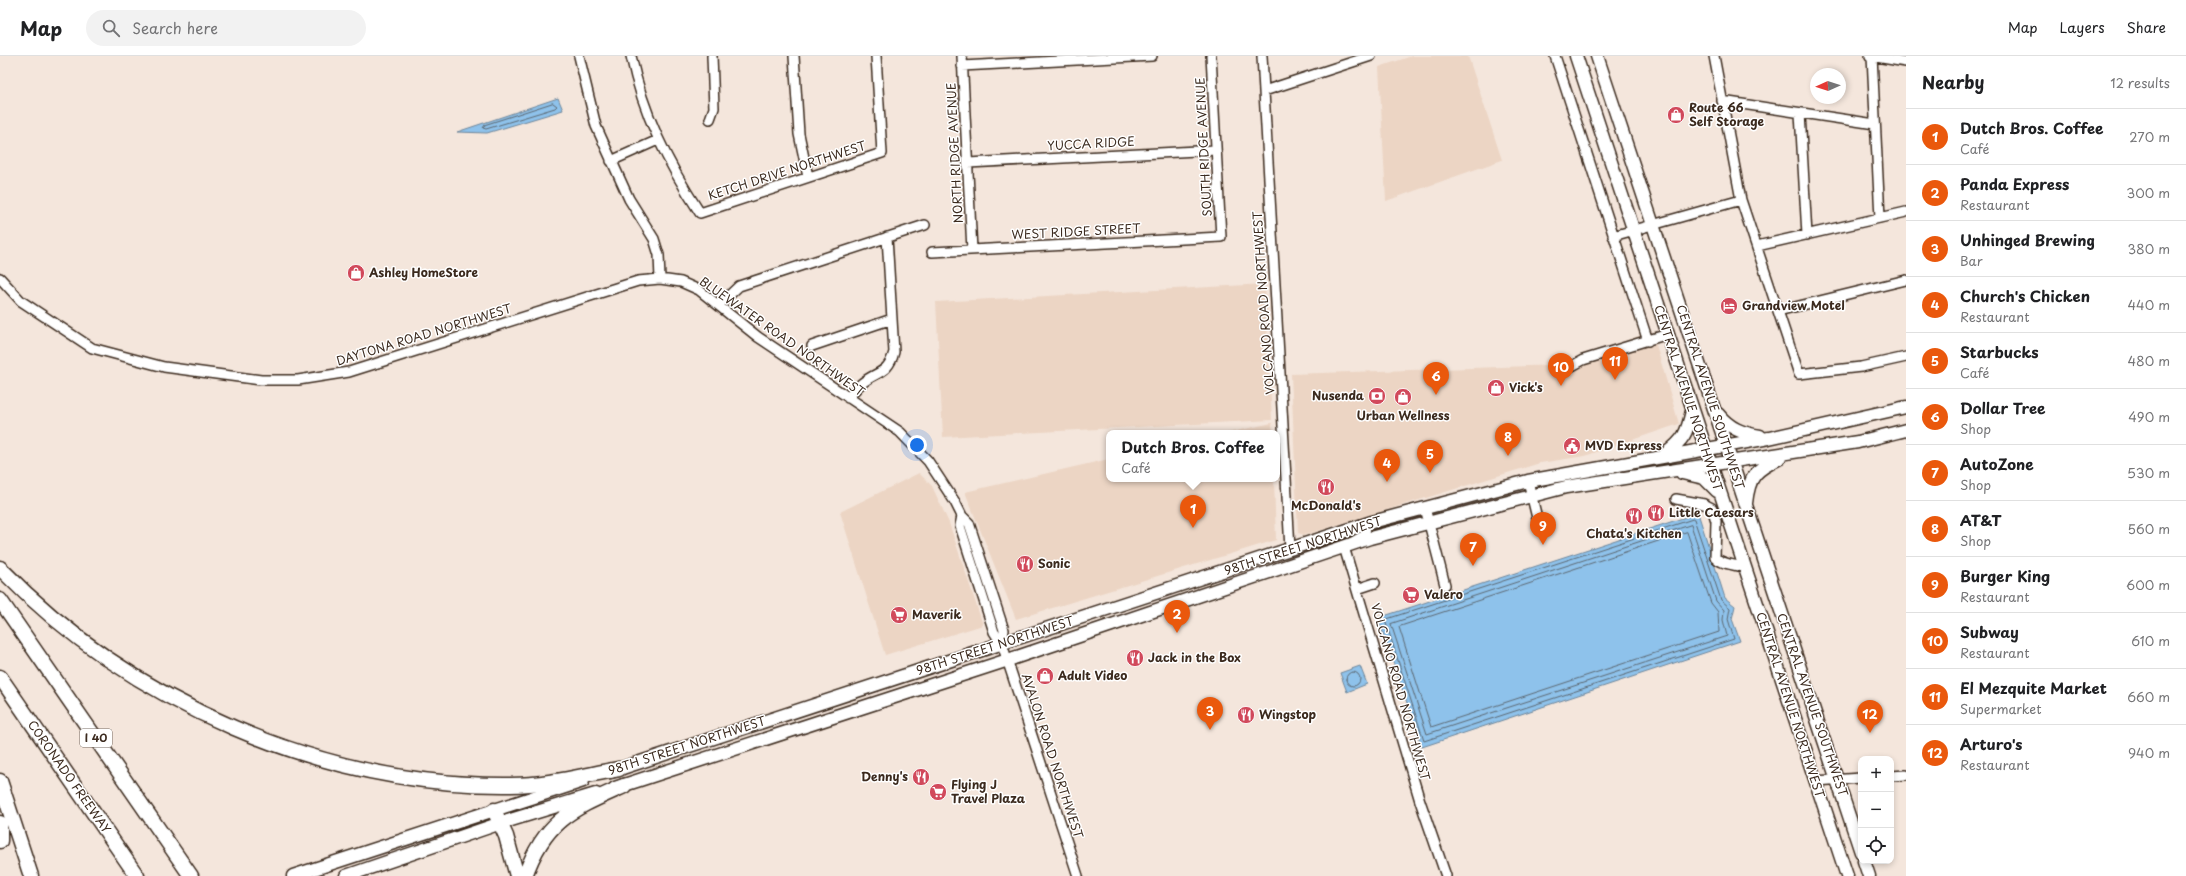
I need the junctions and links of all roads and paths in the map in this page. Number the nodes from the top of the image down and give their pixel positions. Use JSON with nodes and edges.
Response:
{"nodes":[{"id":1,"x":579,"y":56,"type":"edge"},
{"id":2,"x":631,"y":56,"type":"edge"},
{"id":3,"x":712,"y":56,"type":"edge"},
{"id":4,"x":794,"y":56,"type":"edge"},
{"id":5,"x":876,"y":56,"type":"edge"},
{"id":6,"x":1152,"y":56,"type":"edge"},
{"id":7,"x":1211,"y":56,"type":"edge"},
{"id":8,"x":1262,"y":56,"type":"edge"},
{"id":9,"x":1371,"y":56,"type":"edge"},
{"id":10,"x":1555,"y":56,"type":"edge"},
{"id":11,"x":1576,"y":56,"type":"edge"},
{"id":12,"x":1597,"y":56,"type":"edge"},
{"id":13,"x":1714,"y":56,"type":"edge"},
{"id":14,"x":1871,"y":56,"type":"edge"},
{"id":15,"x":962,"y":61,"type":"edge"},
{"id":16,"x":1906,"y":62,"type":"edge"},
{"id":17,"x":1264,"y":91,"type":"junction"},
{"id":18,"x":1722,"y":101,"type":"junction"},
{"id":19,"x":1800,"y":113,"type":"junction"},
{"id":20,"x":710,"y":119,"type":"dead end"},
{"id":21,"x":1875,"y":124,"type":"junction"},
{"id":22,"x":658,"y":140,"type":"junction"},
{"id":23,"x":1216,"y":150,"type":"junction"},
{"id":24,"x":611,"y":161,"type":"junction"},
{"id":25,"x":968,"y":163,"type":"junction"},
{"id":26,"x":808,"y":177,"type":"junction"},
{"id":27,"x":1741,"y":200,"type":"junction"},
{"id":28,"x":1906,"y":212,"type":"edge"},
{"id":29,"x":1880,"y":218,"type":"junction"},
{"id":30,"x":925,"y":225,"type":"dead end"},
{"id":31,"x":1653,"y":225,"type":"junction"},
{"id":32,"x":1633,"y":230,"type":"junction"},
{"id":33,"x":1807,"y":235,"type":"junction"},
{"id":34,"x":1613,"y":236,"type":"junction"},
{"id":35,"x":887,"y":237,"type":"junction"},
{"id":36,"x":1221,"y":237,"type":"joint"},
{"id":37,"x":1757,"y":246,"type":"junction"},
{"id":38,"x":972,"y":250,"type":"junction"},
{"id":39,"x":932,"y":252,"type":"dead end"},
{"id":40,"x":0,"y":278,"type":"edge"},
{"id":41,"x":660,"y":279,"type":"junction"},
{"id":42,"x":1906,"y":280,"type":"edge"},
{"id":43,"x":719,"y":305,"type":"junction"},
{"id":44,"x":1778,"y":311,"type":"junction"},
{"id":45,"x":892,"y":319,"type":"junction"},
{"id":46,"x":1668,"y":334,"type":"junction"},
{"id":47,"x":1648,"y":341,"type":"junction"},
{"id":48,"x":812,"y":346,"type":"dead end"},
{"id":49,"x":1906,"y":357,"type":"edge"},
{"id":50,"x":1572,"y":366,"type":"dead end"},
{"id":51,"x":848,"y":398,"type":"junction"},
{"id":52,"x":1906,"y":407,"type":"edge"},
{"id":53,"x":1692,"y":410,"type":"junction"},
{"id":54,"x":1715,"y":411,"type":"junction"},
{"id":55,"x":1906,"y":430,"type":"edge"},
{"id":56,"x":1769,"y":438,"type":"junction"},
{"id":57,"x":1726,"y":445,"type":"junction"},
{"id":58,"x":1705,"y":449,"type":"junction"},
{"id":59,"x":1790,"y":452,"type":"junction"},
{"id":60,"x":1662,"y":456,"type":"junction"},
{"id":61,"x":1731,"y":461,"type":"junction"},
{"id":62,"x":1710,"y":465,"type":"junction"},
{"id":63,"x":1668,"y":471,"type":"junction"},
{"id":64,"x":1528,"y":481,"type":"junction"},
{"id":65,"x":1531,"y":495,"type":"junction"},
{"id":66,"x":1720,"y":495,"type":"junction"},
{"id":67,"x":1676,"y":499,"type":"dead end"},
{"id":68,"x":1425,"y":508,"type":"junction"},
{"id":69,"x":1746,"y":508,"type":"junction"},
{"id":70,"x":1428,"y":522,"type":"junction"},
{"id":71,"x":1538,"y":522,"type":"dead end"},
{"id":72,"x":1366,"y":529,"type":"junction"},
{"id":73,"x":1344,"y":547,"type":"junction"},
{"id":74,"x":1290,"y":549,"type":"junction"},
{"id":75,"x":1315,"y":556,"type":"junction"},
{"id":76,"x":0,"y":568,"type":"edge"},
{"id":77,"x":1745,"y":568,"type":"junction"},
{"id":78,"x":1242,"y":582,"type":"junction"},
{"id":79,"x":1374,"y":583,"type":"dead end"},
{"id":80,"x":1445,"y":585,"type":"dead end"},
{"id":81,"x":1357,"y":589,"type":"junction"},
{"id":82,"x":0,"y":600,"type":"edge"},
{"id":83,"x":1002,"y":644,"type":"junction"},
{"id":84,"x":1008,"y":660,"type":"junction"},
{"id":85,"x":0,"y":678,"type":"edge"},
{"id":86,"x":619,"y":769,"type":"junction"},
{"id":87,"x":1906,"y":775,"type":"edge"},
{"id":88,"x":1894,"y":776,"type":"edge"},
{"id":89,"x":1858,"y":778,"type":"edge"},
{"id":90,"x":1837,"y":779,"type":"junction"},
{"id":91,"x":1815,"y":780,"type":"junction"},
{"id":92,"x":0,"y":781,"type":"edge"},
{"id":93,"x":624,"y":786,"type":"junction"},
{"id":94,"x":494,"y":810,"type":"junction"},
{"id":95,"x":0,"y":823,"type":"edge"},
{"id":96,"x":501,"y":823,"type":"junction"},
{"id":97,"x":0,"y":841,"type":"edge"},
{"id":98,"x":1858,"y":843,"type":"edge"},
{"id":99,"x":1865,"y":864,"type":"edge"},
{"id":100,"x":31,"y":876,"type":"edge"},
{"id":101,"x":137,"y":876,"type":"edge"},
{"id":102,"x":191,"y":876,"type":"edge"},
{"id":103,"x":293,"y":876,"type":"edge"},
{"id":104,"x":346,"y":876,"type":"edge"},
{"id":105,"x":517,"y":876,"type":"edge"},
{"id":106,"x":525,"y":876,"type":"edge"},
{"id":107,"x":1078,"y":876,"type":"edge"},
{"id":108,"x":1446,"y":876,"type":"edge"},
{"id":109,"x":1847,"y":876,"type":"edge"},
{"id":110,"x":1869,"y":876,"type":"edge"}],
"edges":[{"from":1,"to":24,"type":"street"},
{"from":2,"to":22,"type":"street"},
{"from":3,"to":20,"type":"street"},
{"from":4,"to":26,"type":"street"},
{"from":5,"to":26,"type":"street","name":"KETCH DRIVE NORTHWEST"},
{"from":6,"to":15,"type":"street"},
{"from":7,"to":23,"type":"street","name":"SOUTH RIDGE AVENUE"},
{"from":8,"to":17,"type":"street","name":"VOLCANO ROAD NORTHWEST"},
{"from":9,"to":17,"type":"street"},
{"from":10,"to":34,"type":"street","name":"CENTRAL AVENUE NORTHWEST"},
{"from":11,"to":32,"type":"main road","name":"CENTRAL AVENUE NORTHWEST"},
{"from":12,"to":31,"type":"main road","name":"CENTRAL AVENUE SOUTHWEST"},
{"from":13,"to":18,"type":"street"},
{"from":14,"to":16,"type":"street"},
{"from":14,"to":21,"type":"street"},
{"from":15,"to":25,"type":"street","name":"NORTH RIDGE AVENUE"},
{"from":17,"to":74,"type":"street","name":"VOLCANO ROAD NORTHWEST"},
{"from":18,"to":19,"type":"street"},
{"from":18,"to":27,"type":"street"},
{"from":19,"to":21,"type":"street"},
{"from":19,"to":33,"type":"street"},
{"from":21,"to":29,"type":"street"},
{"from":22,"to":24,"type":"street"},
{"from":22,"to":26,"type":"street","name":"KETCH DRIVE NORTHWEST"},
{"from":23,"to":25,"type":"street","name":"YUCCA RIDGE"},
{"from":23,"to":36,"type":"street","name":"SOUTH RIDGE AVENUE"},
{"from":24,"to":41,"type":"street"},
{"from":25,"to":38,"type":"street","name":"NORTH RIDGE AVENUE"},
{"from":27,"to":31,"type":"street"},
{"from":27,"to":37,"type":"street"},
{"from":28,"to":29,"type":"street"},
{"from":29,"to":33,"type":"street"},
{"from":30,"to":35,"type":"street"},
{"from":31,"to":32,"type":"street"},
{"from":31,"to":54,"type":"main road","name":"CENTRAL AVENUE SOUTHWEST"},
{"from":32,"to":34,"type":"street"},
{"from":32,"to":46,"type":"main road","name":"CENTRAL AVENUE NORTHWEST"},
{"from":33,"to":37,"type":"street"},
{"from":34,"to":47,"type":"street","name":"CENTRAL AVENUE NORTHWEST"},
{"from":35,"to":43,"type":"street"},
{"from":35,"to":45,"type":"street"},
{"from":36,"to":38,"type":"street","name":"WEST RIDGE STREET"},
{"from":37,"to":44,"type":"street"},
{"from":38,"to":39,"type":"street","name":"WEST RIDGE STREET"},
{"from":40,"to":41,"type":"street","name":"DAYTONA ROAD NORTHWEST"},
{"from":41,"to":43,"type":"street","name":"BLUEWATER ROAD NORTHWEST"},
{"from":42,"to":44,"type":"street"},
{"from":43,"to":51,"type":"street","name":"BLUEWATER ROAD NORTHWEST"},
{"from":44,"to":49,"type":"street"},
{"from":45,"to":48,"type":"street"},
{"from":45,"to":51,"type":"street"},
{"from":46,"to":47,"type":"street"},
{"from":46,"to":53,"type":"main road","name":"CENTRAL AVENUE NORTHWEST"},
{"from":47,"to":50,"type":"street"},
{"from":51,"to":83,"type":"street","name":"BLUEWATER ROAD NORTHWEST"},
{"from":52,"to":56,"type":"main road","name":"98TH STREET NORTHWEST"},
{"from":53,"to":58,"type":"main road","name":"CENTRAL AVENUE NORTHWEST"},
{"from":53,"to":60,"type":"main road"},
{"from":54,"to":56,"type":"main road"},
{"from":54,"to":57,"type":"main road","name":"CENTRAL AVENUE SOUTHWEST"},
{"from":55,"to":59,"type":"main road","name":"98TH STREET NORTHWEST"},
{"from":56,"to":57,"type":"main road","name":"98TH STREET NORTHWEST"},
{"from":57,"to":58,"type":"main road","name":"98TH STREET NORTHWEST"},
{"from":57,"to":61,"type":"main road","name":"CENTRAL AVENUE SOUTHWEST"},
{"from":58,"to":60,"type":"main road","name":"98TH STREET NORTHWEST"},
{"from":58,"to":62,"type":"main road","name":"CENTRAL AVENUE NORTHWEST"},
{"from":59,"to":61,"type":"main road","name":"98TH STREET NORTHWEST"},
{"from":59,"to":69,"type":"main road"},
{"from":60,"to":64,"type":"main road","name":"98TH STREET NORTHWEST"},
{"from":61,"to":62,"type":"main road","name":"98TH STREET NORTHWEST"},
{"from":61,"to":69,"type":"main road","name":"CENTRAL AVENUE SOUTHWEST"},
{"from":62,"to":63,"type":"main road","name":"98TH STREET NORTHWEST"},
{"from":62,"to":66,"type":"main road","name":"CENTRAL AVENUE NORTHWEST"},
{"from":63,"to":65,"type":"main road","name":"98TH STREET NORTHWEST"},
{"from":63,"to":66,"type":"main road"},
{"from":64,"to":65,"type":"street"},
{"from":64,"to":68,"type":"main road","name":"98TH STREET NORTHWEST"},
{"from":65,"to":70,"type":"main road","name":"98TH STREET NORTHWEST"},
{"from":65,"to":71,"type":"street"},
{"from":66,"to":77,"type":"main road","name":"CENTRAL AVENUE NORTHWEST"},
{"from":67,"to":77,"type":"street"},
{"from":68,"to":70,"type":"street"},
{"from":68,"to":72,"type":"main road","name":"98TH STREET NORTHWEST"},
{"from":69,"to":90,"type":"main road","name":"CENTRAL AVENUE SOUTHWEST"},
{"from":70,"to":73,"type":"main road","name":"98TH STREET NORTHWEST"},
{"from":70,"to":80,"type":"street"},
{"from":72,"to":73,"type":"street"},
{"from":72,"to":74,"type":"main road","name":"98TH STREET NORTHWEST"},
{"from":72,"to":75,"type":"main road"},
{"from":73,"to":75,"type":"main road","name":"98TH STREET NORTHWEST"},
{"from":73,"to":81,"type":"street","name":"VOLCANO ROAD NORTHWEST"},
{"from":74,"to":78,"type":"main road"},
{"from":74,"to":83,"type":"main road","name":"98TH STREET NORTHWEST"},
{"from":75,"to":78,"type":"main road","name":"98TH STREET NORTHWEST"},
{"from":76,"to":86,"type":"highway"},
{"from":77,"to":91,"type":"main road","name":"CENTRAL AVENUE NORTHWEST"},
{"from":78,"to":84,"type":"main road","name":"98TH STREET NORTHWEST"},
{"from":79,"to":81,"type":"street"},
{"from":81,"to":108,"type":"street","name":"VOLCANO ROAD NORTHWEST"},
{"from":82,"to":102,"type":"highway","number":"I 40"},
{"from":83,"to":84,"type":"street","name":"AVALON ROAD NORTHWEST"},
{"from":83,"to":86,"type":"main road","name":"98TH STREET NORTHWEST"},
{"from":84,"to":93,"type":"main road","name":"98TH STREET NORTHWEST"},
{"from":84,"to":107,"type":"street","name":"AVALON ROAD NORTHWEST"},
{"from":85,"to":101,"type":"highway","name":"CORONADO FREEWAY"},
{"from":86,"to":94,"type":"main road","name":"98TH STREET NORTHWEST"},
{"from":87,"to":88,"type":"street"},
{"from":89,"to":90,"type":"street"},
{"from":90,"to":91,"type":"street"},
{"from":90,"to":98,"type":"main road","name":"CENTRAL AVENUE SOUTHWEST"},
{"from":91,"to":109,"type":"main road","name":"CENTRAL AVENUE NORTHWEST"},
{"from":92,"to":100,"type":"highway"},
{"from":93,"to":96,"type":"main road","name":"98TH STREET NORTHWEST"},
{"from":93,"to":106,"type":"highway"},
{"from":94,"to":96,"type":"highway"},
{"from":94,"to":103,"type":"main road","name":"98TH STREET NORTHWEST"},
{"from":95,"to":97,"type":"highway"},
{"from":96,"to":104,"type":"main road","name":"98TH STREET NORTHWEST"},
{"from":96,"to":105,"type":"highway"},
{"from":99,"to":110,"type":"main road"}]}
